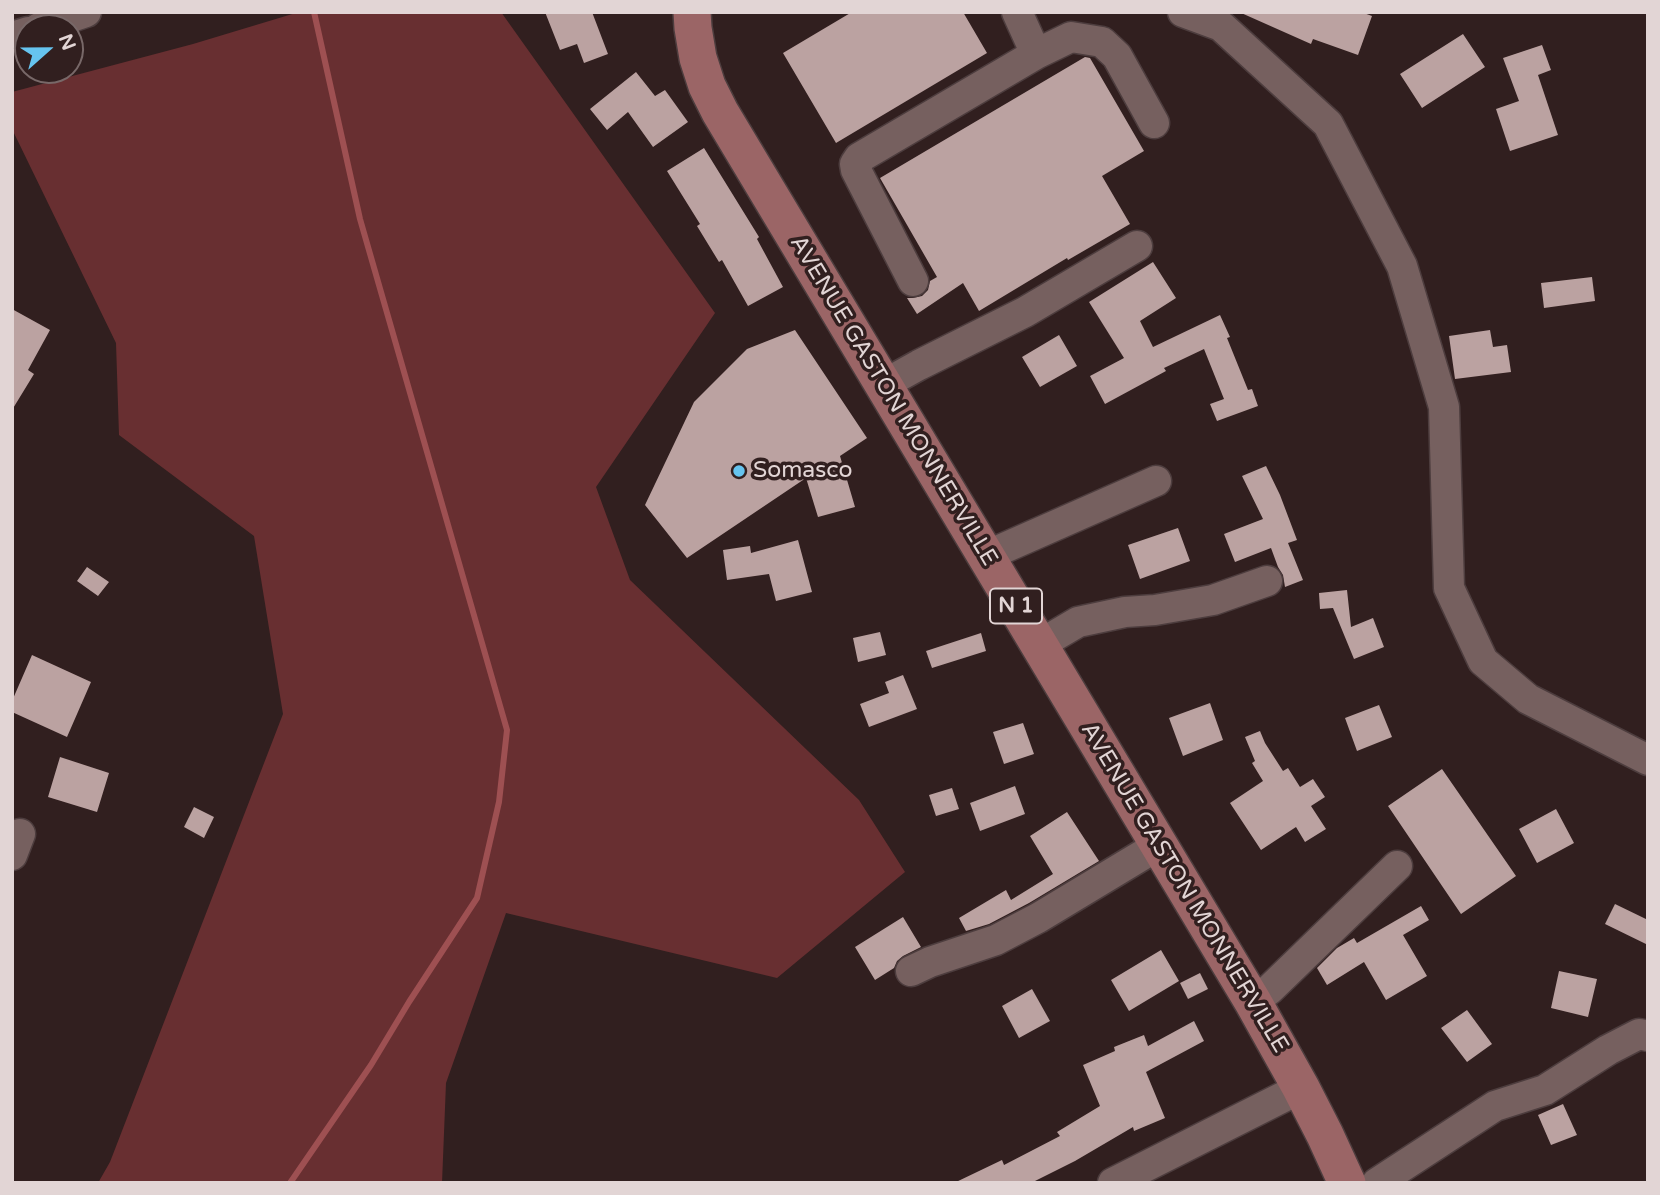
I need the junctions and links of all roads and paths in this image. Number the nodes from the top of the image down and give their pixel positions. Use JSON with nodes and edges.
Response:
{"nodes":[{"id":1,"x":692,"y":12,"type":"edge"},
{"id":2,"x":1017,"y":12,"type":"edge"},
{"id":3,"x":1183,"y":12,"type":"edge"},
{"id":4,"x":1037,"y":54,"type":"junction"},
{"id":5,"x":1154,"y":123,"type":"dead end"},
{"id":6,"x":1137,"y":246,"type":"dead end"},
{"id":7,"x":913,"y":281,"type":"dead end"},
{"id":8,"x":883,"y":385,"type":"junction"},
{"id":9,"x":1156,"y":481,"type":"dead end"},
{"id":10,"x":986,"y":556,"type":"junction"},
{"id":11,"x":1267,"y":581,"type":"dead end"},
{"id":12,"x":1039,"y":645,"type":"junction"},
{"id":13,"x":1648,"y":760,"type":"edge"},
{"id":14,"x":1159,"y":845,"type":"junction"},
{"id":15,"x":1397,"y":866,"type":"dead end"},
{"id":16,"x":911,"y":971,"type":"dead end"},
{"id":17,"x":1253,"y":1002,"type":"junction"},
{"id":18,"x":1648,"y":1036,"type":"edge"},
{"id":19,"x":1301,"y":1088,"type":"junction"},
{"id":20,"x":1113,"y":1183,"type":"edge"},
{"id":21,"x":1347,"y":1183,"type":"edge"},
{"id":22,"x":1377,"y":1183,"type":"edge"}],
"edges":[{"from":1,"to":8,"type":"main road","name":"AVENUE GASTON MONNERVILLE","number":"N 1"},
{"from":2,"to":4,"type":"street"},
{"from":3,"to":13,"type":"street"},
{"from":4,"to":5,"type":"street"},
{"from":4,"to":7,"type":"street"},
{"from":6,"to":8,"type":"street"},
{"from":8,"to":10,"type":"main road","name":"AVENUE GASTON MONNERVILLE","number":"N 1"},
{"from":9,"to":10,"type":"street"},
{"from":10,"to":12,"type":"main road","name":"AVENUE GASTON MONNERVILLE","number":"N 1"},
{"from":11,"to":12,"type":"street"},
{"from":12,"to":14,"type":"main road","name":"AVENUE GASTON MONNERVILLE","number":"N 1"},
{"from":14,"to":16,"type":"street"},
{"from":14,"to":17,"type":"main road","name":"AVENUE GASTON MONNERVILLE","number":"N 1"},
{"from":15,"to":17,"type":"street"},
{"from":17,"to":19,"type":"main road","name":"AVENUE GASTON MONNERVILLE","number":"N 1"},
{"from":18,"to":22,"type":"street"},
{"from":19,"to":20,"type":"street"},
{"from":19,"to":21,"type":"main road","name":"AVENUE GASTON MONNERVILLE","number":"N 1"}]}
